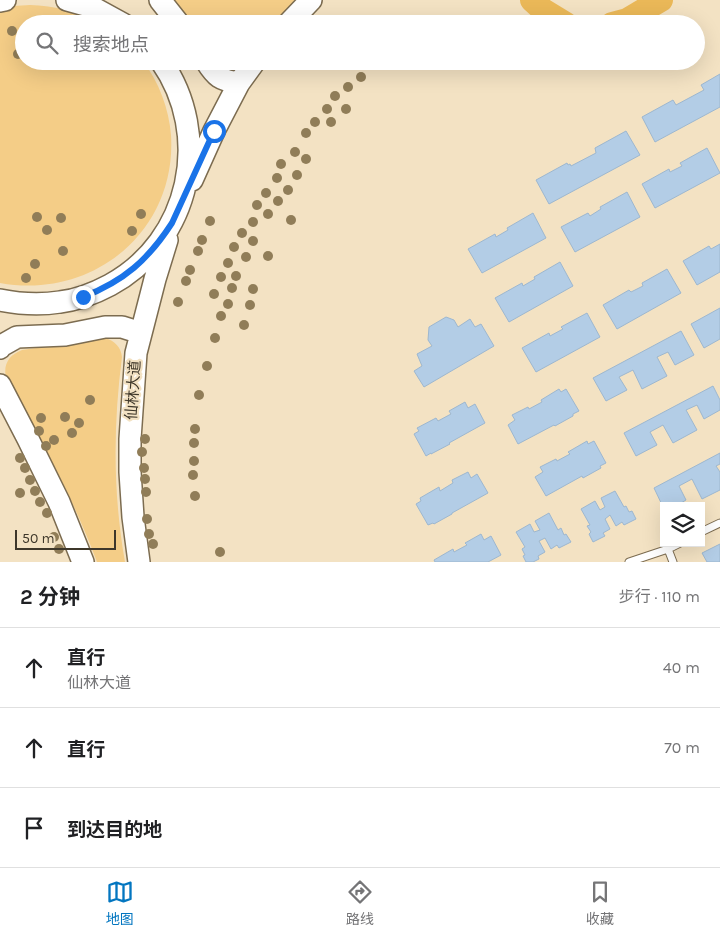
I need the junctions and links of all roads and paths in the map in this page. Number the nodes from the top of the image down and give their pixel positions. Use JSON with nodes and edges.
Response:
{"nodes":[{"id":1,"x":4,"y":0,"type":"edge"},
{"id":2,"x":67,"y":0,"type":"edge"},
{"id":3,"x":160,"y":0,"type":"edge"},
{"id":4,"x":311,"y":0,"type":"edge"},
{"id":5,"x":0,"y":1,"type":"edge"},
{"id":6,"x":107,"y":15,"type":"edge"},
{"id":7,"x":172,"y":15,"type":"edge"},
{"id":8,"x":297,"y":15,"type":"edge"},
{"id":9,"x":166,"y":70,"type":"edge"},
{"id":10,"x":212,"y":70,"type":"edge"},
{"id":11,"x":248,"y":70,"type":"edge"},
{"id":12,"x":239,"y":83,"type":"junction"},
{"id":13,"x":181,"y":200,"type":"junction"},
{"id":14,"x":172,"y":223,"type":"junction"},
{"id":15,"x":0,"y":300,"type":"edge"},
{"id":16,"x":142,"y":333,"type":"junction"},
{"id":17,"x":0,"y":348,"type":"edge"},
{"id":18,"x":0,"y":385,"type":"edge"},
{"id":19,"x":720,"y":523,"type":"edge"},
{"id":20,"x":705,"y":530,"type":"edge"},
{"id":21,"x":672,"y":547,"type":"edge"},
{"id":22,"x":668,"y":549,"type":"junction"},
{"id":23,"x":82,"y":562,"type":"edge"},
{"id":24,"x":139,"y":562,"type":"edge"},
{"id":25,"x":629,"y":562,"type":"edge"},
{"id":26,"x":673,"y":562,"type":"edge"}],
"edges":[{"from":1,"to":5,"type":"main road"},
{"from":2,"to":6,"type":"main road"},
{"from":3,"to":7,"type":"main road"},
{"from":4,"to":8,"type":"main road"},
{"from":9,"to":13,"type":"main road"},
{"from":10,"to":12,"type":"main road"},
{"from":11,"to":12,"type":"main road"},
{"from":12,"to":13,"type":"main road"},
{"from":13,"to":14,"type":"main road"},
{"from":14,"to":15,"type":"main road"},
{"from":14,"to":16,"type":"main road","name":"仙林大道"},
{"from":16,"to":17,"type":"main road"},
{"from":16,"to":24,"type":"main road","name":"仙林大道"},
{"from":18,"to":23,"type":"main road"},
{"from":19,"to":20,"type":"lane"},
{"from":21,"to":22,"type":"lane"},
{"from":22,"to":25,"type":"lane"},
{"from":22,"to":26,"type":"lane"}]}
